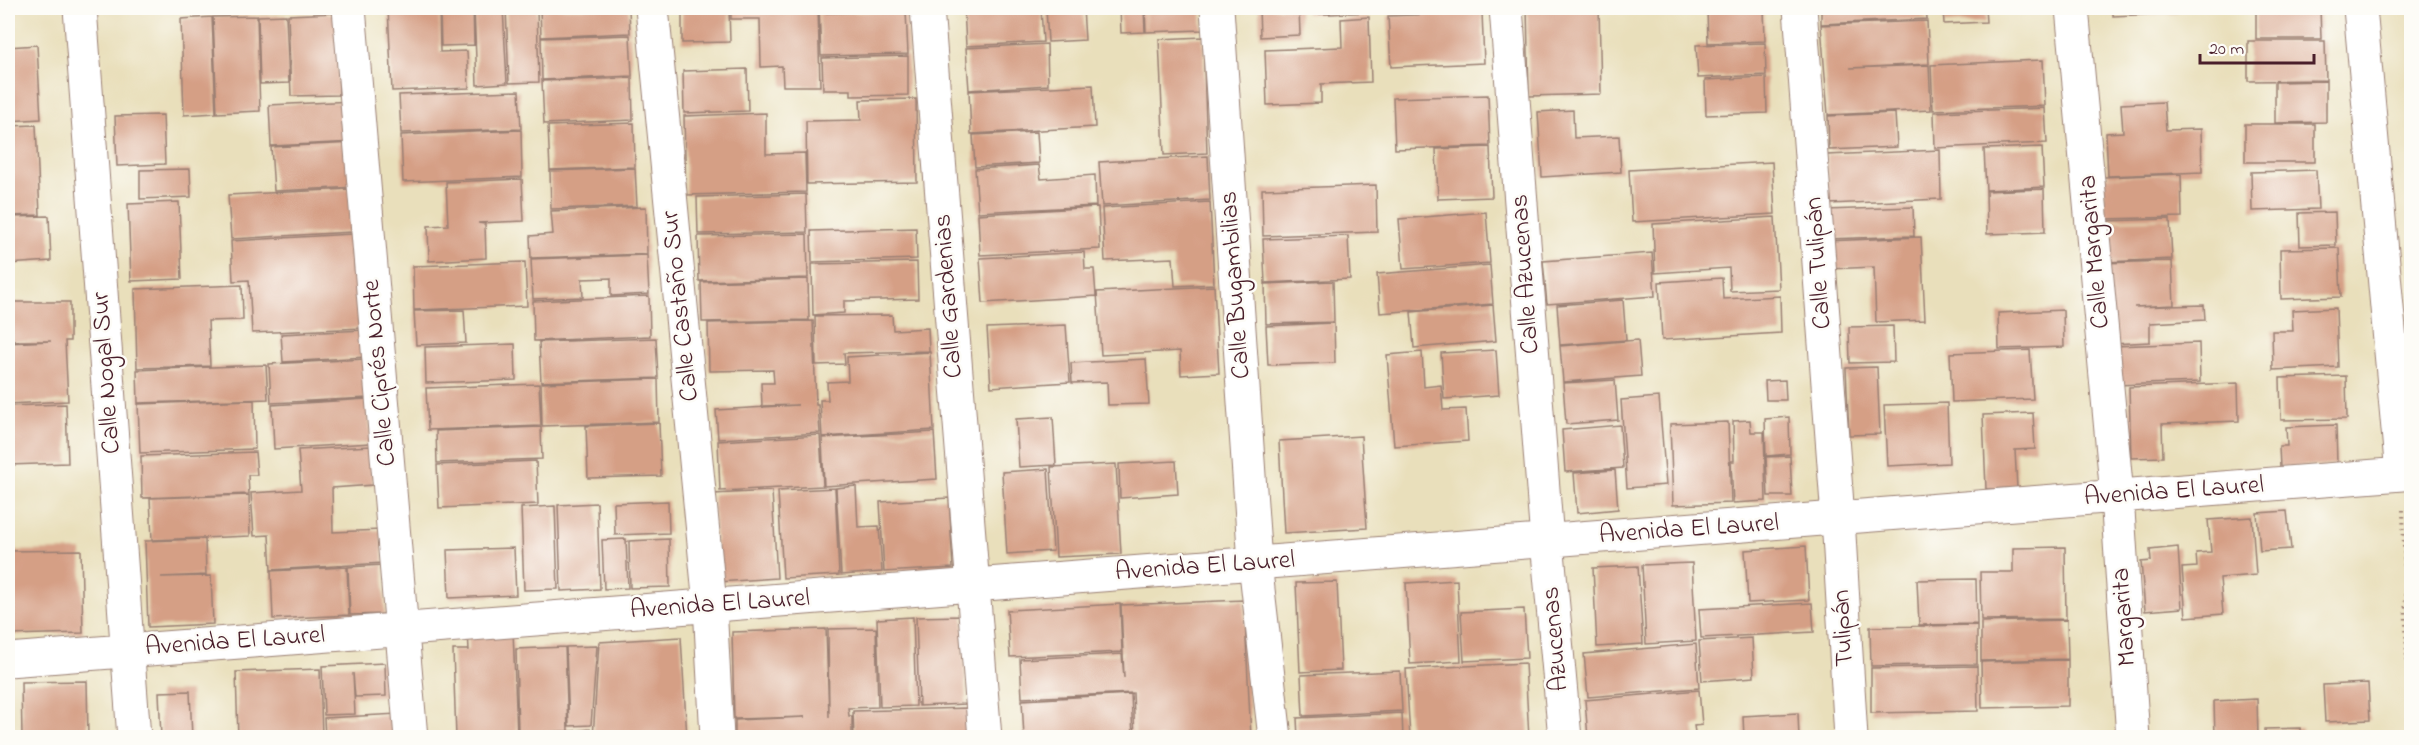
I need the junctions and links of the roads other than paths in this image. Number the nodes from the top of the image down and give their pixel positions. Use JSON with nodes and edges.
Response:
{"nodes":[{"id":1,"x":80,"y":8,"type":"edge"},
{"id":2,"x":349,"y":8,"type":"edge"},
{"id":3,"x":652,"y":8,"type":"edge"},
{"id":4,"x":927,"y":8,"type":"edge"},
{"id":5,"x":1217,"y":8,"type":"edge"},
{"id":6,"x":1506,"y":8,"type":"edge"},
{"id":7,"x":1800,"y":8,"type":"edge"},
{"id":8,"x":2072,"y":8,"type":"edge"},
{"id":9,"x":2360,"y":8,"type":"edge"},
{"id":10,"x":2117,"y":496,"type":"junction"},
{"id":11,"x":1838,"y":518,"type":"junction"},
{"id":12,"x":1546,"y":541,"type":"junction"},
{"id":13,"x":1255,"y":563,"type":"junction"},
{"id":14,"x":972,"y":585,"type":"junction"},
{"id":15,"x":710,"y":605,"type":"junction"},
{"id":16,"x":402,"y":629,"type":"junction"},
{"id":17,"x":128,"y":651,"type":"junction"},
{"id":18,"x":8,"y":660,"type":"edge"},
{"id":19,"x":135,"y":738,"type":"edge"},
{"id":20,"x":411,"y":738,"type":"edge"},
{"id":21,"x":717,"y":738,"type":"edge"},
{"id":22,"x":984,"y":738,"type":"edge"},
{"id":23,"x":1275,"y":738,"type":"edge"},
{"id":24,"x":1565,"y":738,"type":"edge"},
{"id":25,"x":1851,"y":738,"type":"edge"},
{"id":26,"x":2133,"y":738,"type":"edge"}],
"edges":[{"from":1,"to":17,"type":"street","name":"Calle Nogal Sur"},
{"from":2,"to":16,"type":"street","name":"Calle Ciprés Norte"},
{"from":3,"to":15,"type":"street","name":"Calle Castaño Sur"},
{"from":4,"to":14,"type":"street","name":"Calle Gardenias"},
{"from":5,"to":13,"type":"street","name":"Calle Bugambilias"},
{"from":6,"to":12,"type":"street","name":"Calle Azucenas"},
{"from":7,"to":11,"type":"street","name":"Calle Tulipán"},
{"from":8,"to":10,"type":"street","name":"Calle Margarita"},
{"from":9,"to":10,"type":"street","name":"Avenida El Laurel"},
{"from":10,"to":11,"type":"street","name":"Avenida El Laurel"},
{"from":10,"to":26,"type":"street","name":"Margarita"},
{"from":11,"to":12,"type":"street","name":"Avenida El Laurel"},
{"from":11,"to":25,"type":"street","name":"Tulipán"},
{"from":12,"to":13,"type":"street","name":"Avenida El Laurel"},
{"from":12,"to":24,"type":"street","name":"Azucenas"},
{"from":13,"to":14,"type":"street","name":"Avenida El Laurel"},
{"from":13,"to":23,"type":"street","name":"Calle Bugambilias"},
{"from":14,"to":15,"type":"street","name":"Avenida El Laurel"},
{"from":14,"to":22,"type":"street","name":"Calle Gardenias"},
{"from":15,"to":16,"type":"street","name":"Avenida El Laurel"},
{"from":15,"to":21,"type":"street","name":"Calle Castaño Sur"},
{"from":16,"to":17,"type":"street","name":"Avenida El Laurel"},
{"from":16,"to":20,"type":"street","name":"Calle Ciprés Norte"},
{"from":17,"to":18,"type":"street","name":"Avenida El Laurel"},
{"from":17,"to":19,"type":"street","name":"Calle Nogal Sur"}]}
